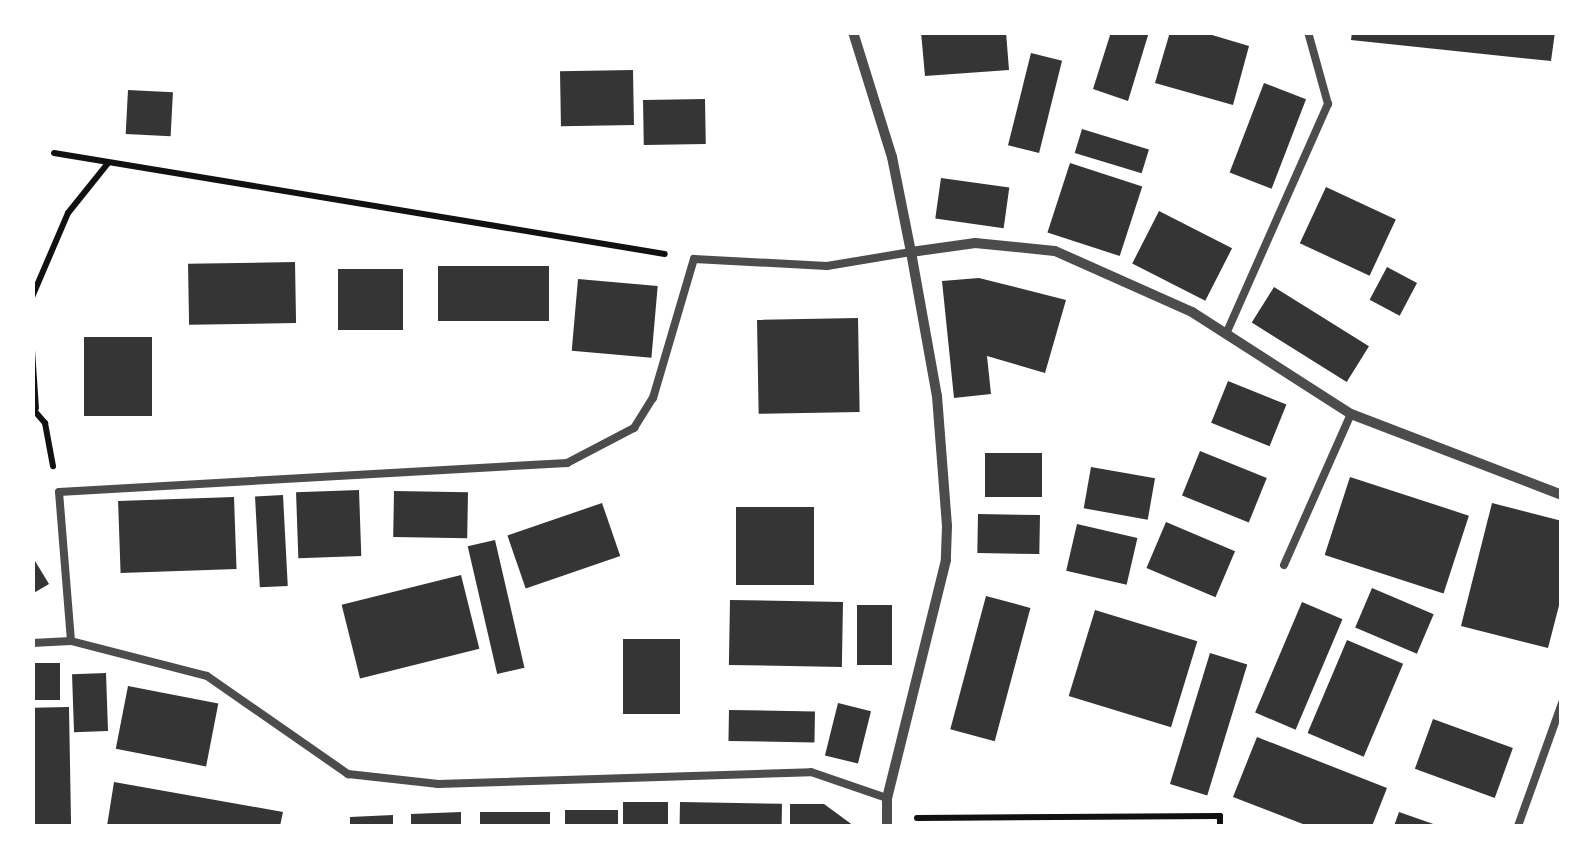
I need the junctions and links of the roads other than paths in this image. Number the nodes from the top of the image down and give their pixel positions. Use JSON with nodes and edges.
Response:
{"nodes":[{"id":1,"x":852,"y":32,"type":"edge"},
{"id":2,"x":1308,"y":32,"type":"edge"},
{"id":3,"x":911,"y":252,"type":"junction"},
{"id":4,"x":1226,"y":334,"type":"junction"},
{"id":5,"x":1351,"y":414,"type":"junction"},
{"id":6,"x":1562,"y":496,"type":"edge"},
{"id":7,"x":1284,"y":564,"type":"dead end"},
{"id":8,"x":71,"y":641,"type":"junction"},
{"id":9,"x":32,"y":643,"type":"edge"},
{"id":10,"x":1562,"y":703,"type":"edge"},
{"id":11,"x":887,"y":798,"type":"junction"},
{"id":12,"x":888,"y":826,"type":"edge"},
{"id":13,"x":1518,"y":826,"type":"edge"}],
"edges":[{"from":1,"to":3,"type":"street"},
{"from":2,"to":4,"type":"lane"},
{"from":3,"to":4,"type":"street"},
{"from":3,"to":8,"type":"lane"},
{"from":3,"to":11,"type":"street"},
{"from":4,"to":5,"type":"street"},
{"from":5,"to":6,"type":"street"},
{"from":5,"to":7,"type":"lane"},
{"from":8,"to":9,"type":"lane"},
{"from":8,"to":11,"type":"lane"},
{"from":10,"to":13,"type":"lane"},
{"from":11,"to":12,"type":"street"}]}
